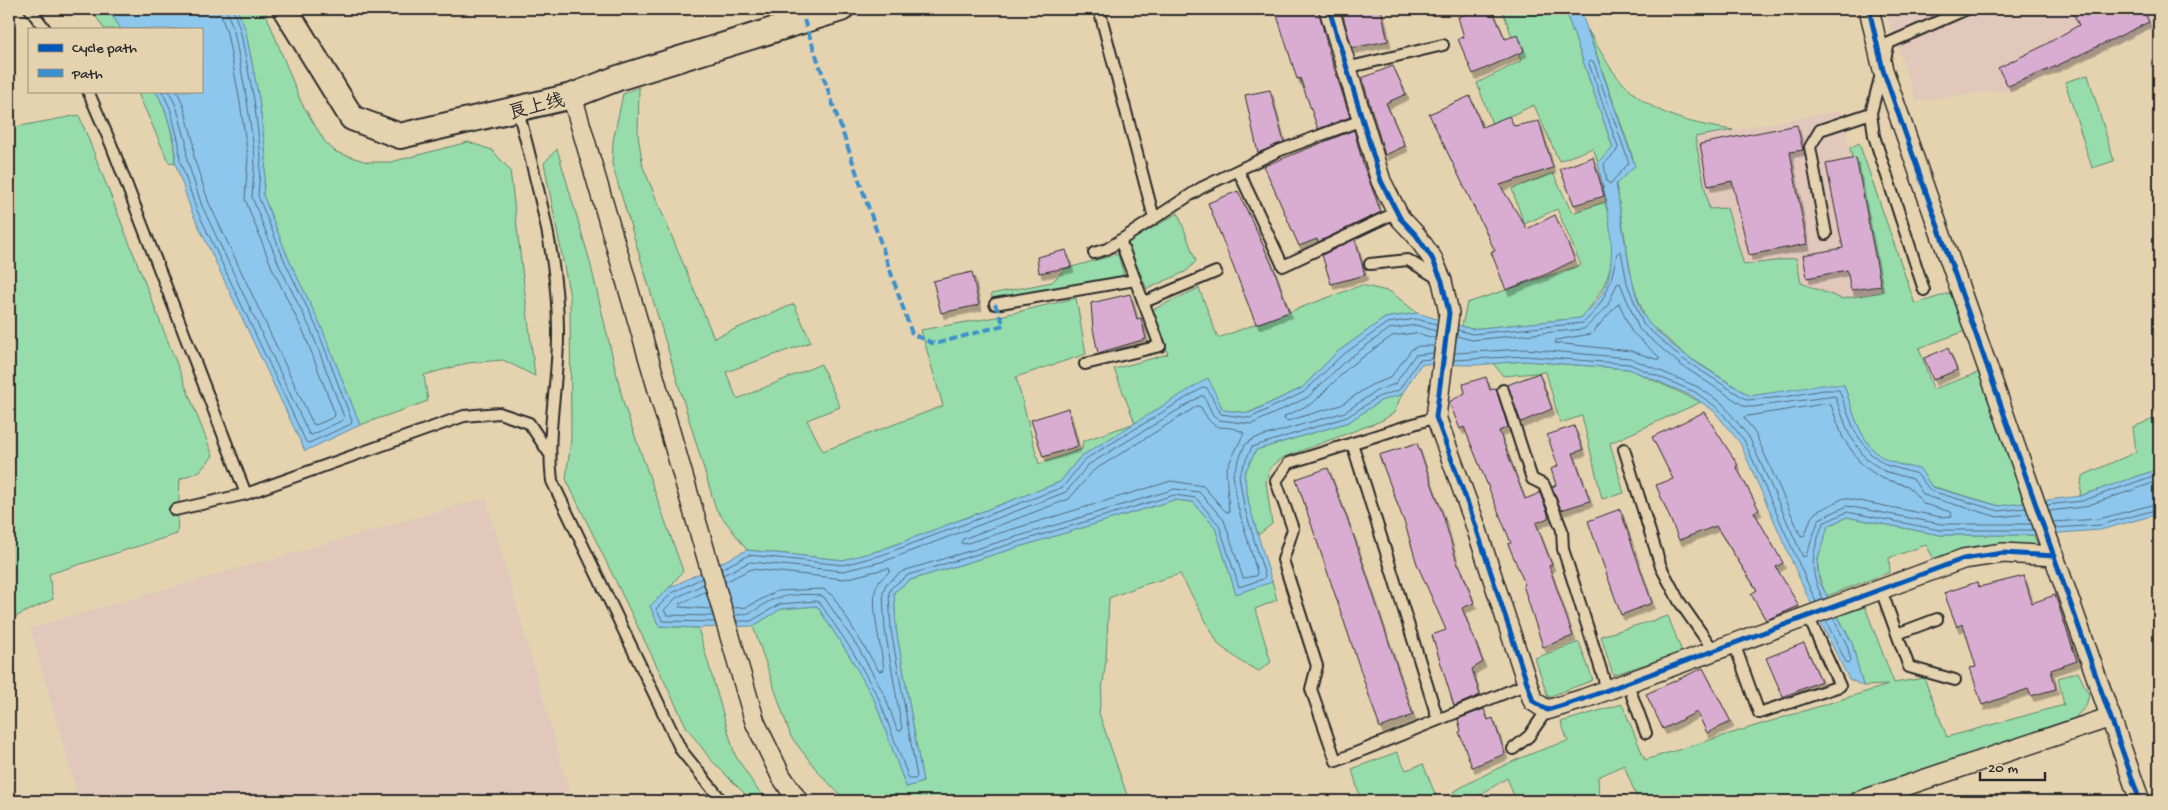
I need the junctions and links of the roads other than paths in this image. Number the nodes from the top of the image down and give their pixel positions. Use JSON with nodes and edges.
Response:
{"nodes":[{"id":1,"x":30,"y":9,"type":"edge"},
{"id":2,"x":285,"y":9,"type":"edge"},
{"id":3,"x":841,"y":9,"type":"edge"},
{"id":4,"x":1099,"y":9,"type":"edge"},
{"id":5,"x":1329,"y":9,"type":"edge"},
{"id":6,"x":1868,"y":9,"type":"edge"},
{"id":7,"x":1967,"y":9,"type":"edge"},
{"id":8,"x":45,"y":28,"type":"edge"},
{"id":9,"x":1443,"y":45,"type":"dead end"},
{"id":10,"x":1346,"y":68,"type":"junction"},
{"id":11,"x":1883,"y":70,"type":"junction"},
{"id":12,"x":88,"y":92,"type":"edge"},
{"id":13,"x":572,"y":96,"type":"junction"},
{"id":14,"x":518,"y":110,"type":"junction"},
{"id":15,"x":1871,"y":113,"type":"junction"},
{"id":16,"x":1362,"y":120,"type":"junction"},
{"id":17,"x":1238,"y":170,"type":"junction"},
{"id":18,"x":1397,"y":212,"type":"junction"},
{"id":19,"x":1154,"y":218,"type":"junction"},
{"id":20,"x":1826,"y":234,"type":"dead end"},
{"id":21,"x":1120,"y":240,"type":"junction"},
{"id":22,"x":1094,"y":253,"type":"dead end"},
{"id":23,"x":1370,"y":264,"type":"dead end"},
{"id":24,"x":1216,"y":272,"type":"dead end"},
{"id":25,"x":1136,"y":280,"type":"junction"},
{"id":26,"x":1442,"y":281,"type":"junction"},
{"id":27,"x":1924,"y":290,"type":"dead end"},
{"id":28,"x":1144,"y":302,"type":"junction"},
{"id":29,"x":995,"y":304,"type":"dead end"},
{"id":30,"x":1085,"y":364,"type":"dead end"},
{"id":31,"x":1503,"y":390,"type":"dead end"},
{"id":32,"x":1436,"y":417,"type":"junction"},
{"id":33,"x":1352,"y":443,"type":"junction"},
{"id":34,"x":1624,"y":449,"type":"dead end"},
{"id":35,"x":549,"y":453,"type":"junction"},
{"id":36,"x":246,"y":494,"type":"junction"},
{"id":37,"x":175,"y":510,"type":"dead end"},
{"id":38,"x":2054,"y":556,"type":"junction"},
{"id":39,"x":1881,"y":590,"type":"junction"},
{"id":40,"x":1808,"y":616,"type":"junction"},
{"id":41,"x":1936,"y":619,"type":"dead end"},
{"id":42,"x":1897,"y":634,"type":"junction"},
{"id":43,"x":1734,"y":643,"type":"junction"},
{"id":44,"x":1714,"y":651,"type":"junction"},
{"id":45,"x":1955,"y":680,"type":"dead end"},
{"id":46,"x":1627,"y":682,"type":"junction"},
{"id":47,"x":1527,"y":684,"type":"junction"},
{"id":48,"x":1607,"y":689,"type":"junction"},
{"id":49,"x":1547,"y":710,"type":"junction"},
{"id":50,"x":2111,"y":717,"type":"junction"},
{"id":51,"x":1438,"y":720,"type":"junction"},
{"id":52,"x":1646,"y":733,"type":"dead end"},
{"id":53,"x":1513,"y":750,"type":"dead end"},
{"id":54,"x":722,"y":801,"type":"edge"},
{"id":55,"x":798,"y":801,"type":"edge"},
{"id":56,"x":1860,"y":801,"type":"edge"},
{"id":57,"x":2140,"y":801,"type":"edge"}],
"edges":[{"from":1,"to":8,"type":"lane"},
{"from":2,"to":14,"type":"street","name":"良上线"},
{"from":3,"to":13,"type":"street","name":"良上线"},
{"from":4,"to":19,"type":"lane"},
{"from":5,"to":10,"type":"street"},
{"from":6,"to":11,"type":"street"},
{"from":7,"to":11,"type":"lane"},
{"from":9,"to":10,"type":"lane"},
{"from":10,"to":16,"type":"street"},
{"from":11,"to":15,"type":"lane"},
{"from":11,"to":38,"type":"street"},
{"from":12,"to":36,"type":"lane"},
{"from":13,"to":14,"type":"street","name":"良上线"},
{"from":13,"to":55,"type":"street"},
{"from":14,"to":35,"type":"lane"},
{"from":15,"to":20,"type":"lane"},
{"from":15,"to":27,"type":"lane"},
{"from":16,"to":17,"type":"lane"},
{"from":16,"to":18,"type":"street"},
{"from":17,"to":18,"type":"lane"},
{"from":17,"to":19,"type":"lane"},
{"from":18,"to":26,"type":"street"},
{"from":19,"to":21,"type":"lane"},
{"from":21,"to":22,"type":"lane"},
{"from":21,"to":25,"type":"lane"},
{"from":23,"to":26,"type":"lane"},
{"from":24,"to":28,"type":"lane"},
{"from":25,"to":28,"type":"lane"},
{"from":25,"to":29,"type":"lane"},
{"from":26,"to":32,"type":"street"},
{"from":28,"to":30,"type":"lane"},
{"from":31,"to":48,"type":"lane"},
{"from":32,"to":33,"type":"lane"},
{"from":32,"to":47,"type":"street"},
{"from":33,"to":51,"type":"lane"},
{"from":33,"to":51,"type":"lane"},
{"from":34,"to":44,"type":"lane"},
{"from":35,"to":36,"type":"lane"},
{"from":35,"to":54,"type":"lane"},
{"from":36,"to":37,"type":"lane"},
{"from":38,"to":39,"type":"street"},
{"from":38,"to":50,"type":"street"},
{"from":39,"to":40,"type":"street"},
{"from":39,"to":42,"type":"lane"},
{"from":40,"to":43,"type":"street"},
{"from":40,"to":43,"type":"lane"},
{"from":41,"to":42,"type":"lane"},
{"from":42,"to":45,"type":"lane"},
{"from":43,"to":44,"type":"street"},
{"from":44,"to":46,"type":"street"},
{"from":46,"to":48,"type":"street"},
{"from":46,"to":52,"type":"lane"},
{"from":47,"to":49,"type":"street"},
{"from":47,"to":51,"type":"lane"},
{"from":48,"to":49,"type":"street"},
{"from":49,"to":53,"type":"lane"},
{"from":50,"to":56,"type":"street"},
{"from":50,"to":57,"type":"street"}]}
